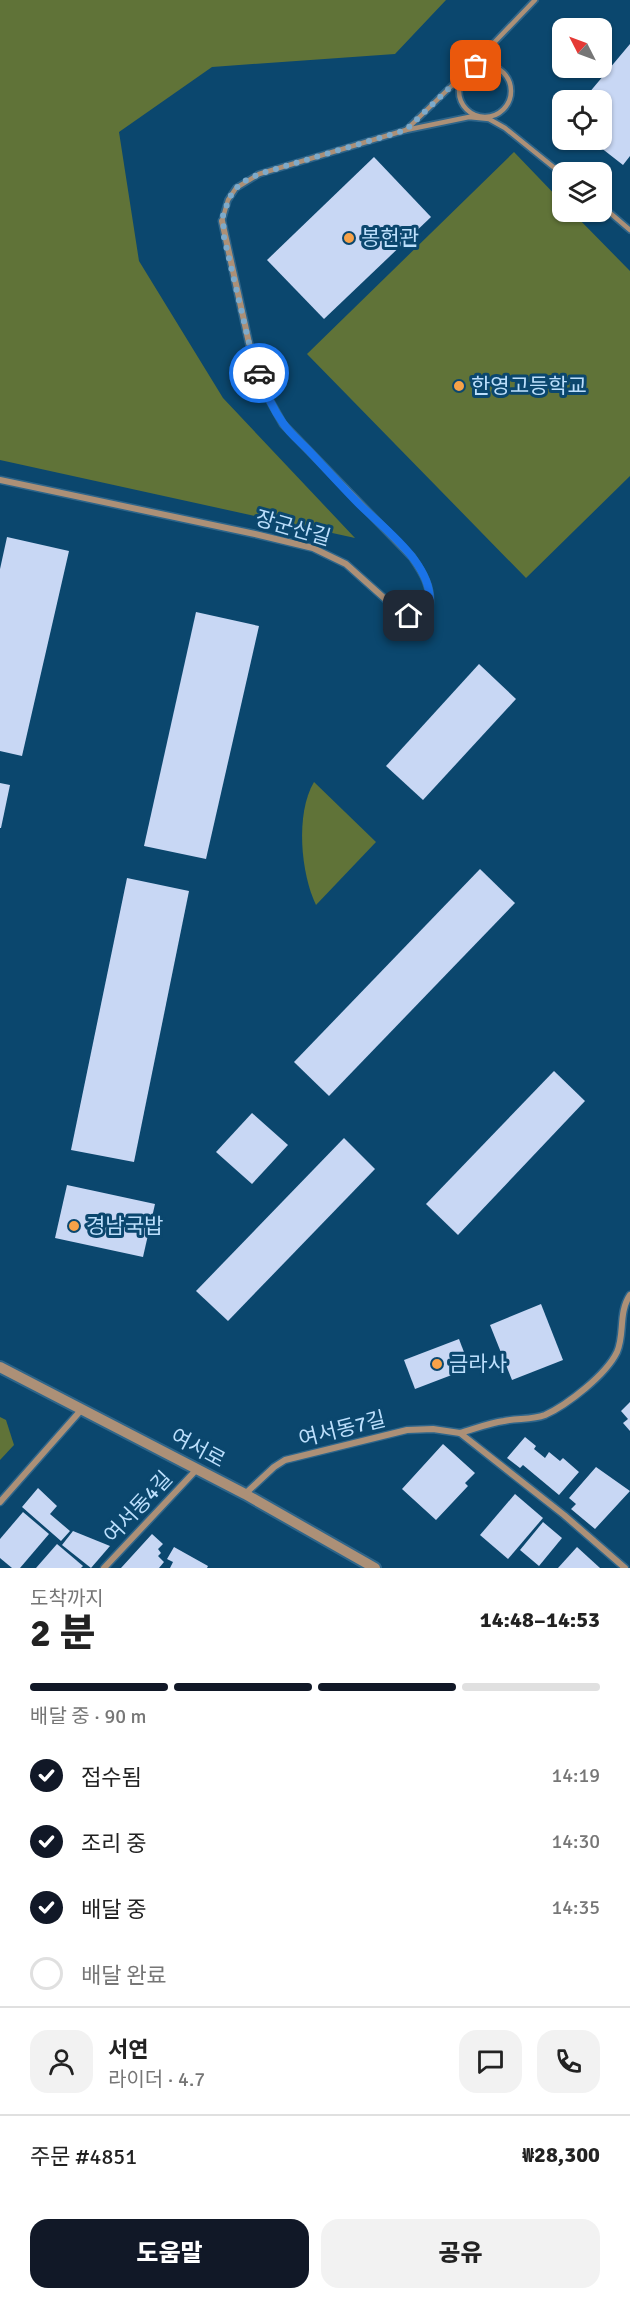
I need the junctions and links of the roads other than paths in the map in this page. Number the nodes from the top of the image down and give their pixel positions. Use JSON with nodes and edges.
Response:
{"nodes":[{"id":1,"x":535,"y":0,"type":"edge"},
{"id":2,"x":468,"y":70,"type":"junction"},
{"id":3,"x":482,"y":117,"type":"junction"},
{"id":4,"x":406,"y":130,"type":"junction"},
{"id":5,"x":552,"y":166,"type":"edge"},
{"id":6,"x":612,"y":215,"type":"edge"},
{"id":7,"x":222,"y":221,"type":"joint"},
{"id":8,"x":630,"y":230,"type":"edge"},
{"id":9,"x":0,"y":480,"type":"edge"},
{"id":10,"x":630,"y":1295,"type":"edge"},
{"id":11,"x":0,"y":1367,"type":"edge"},
{"id":12,"x":82,"y":1409,"type":"junction"},
{"id":13,"x":460,"y":1433,"type":"junction"},
{"id":14,"x":197,"y":1469,"type":"junction"},
{"id":15,"x":245,"y":1494,"type":"junction"},
{"id":16,"x":0,"y":1502,"type":"edge"},
{"id":17,"x":104,"y":1568,"type":"edge"},
{"id":18,"x":375,"y":1568,"type":"edge"},
{"id":19,"x":626,"y":1568,"type":"edge"}],
"edges":[{"from":1,"to":2,"type":"lane"},
{"from":2,"to":3,"type":"lane"},
{"from":2,"to":3,"type":"lane"},
{"from":2,"to":4,"type":"lane"},
{"from":3,"to":4,"type":"lane","name":"장군산길"},
{"from":3,"to":5,"type":"lane"},
{"from":4,"to":7,"type":"lane","name":"장군산길"},
{"from":6,"to":8,"type":"lane"},
{"from":7,"to":9,"type":"street","name":"장군산길"},
{"from":10,"to":13,"type":"street","name":"여서동7길"},
{"from":11,"to":12,"type":"street","name":"여서로"},
{"from":12,"to":14,"type":"street","name":"여서로"},
{"from":12,"to":16,"type":"street"},
{"from":13,"to":15,"type":"street","name":"여서동7길"},
{"from":13,"to":19,"type":"street"},
{"from":14,"to":15,"type":"street","name":"여서로"},
{"from":14,"to":17,"type":"street","name":"여서동4길"},
{"from":15,"to":18,"type":"street","name":"여서로"}]}
